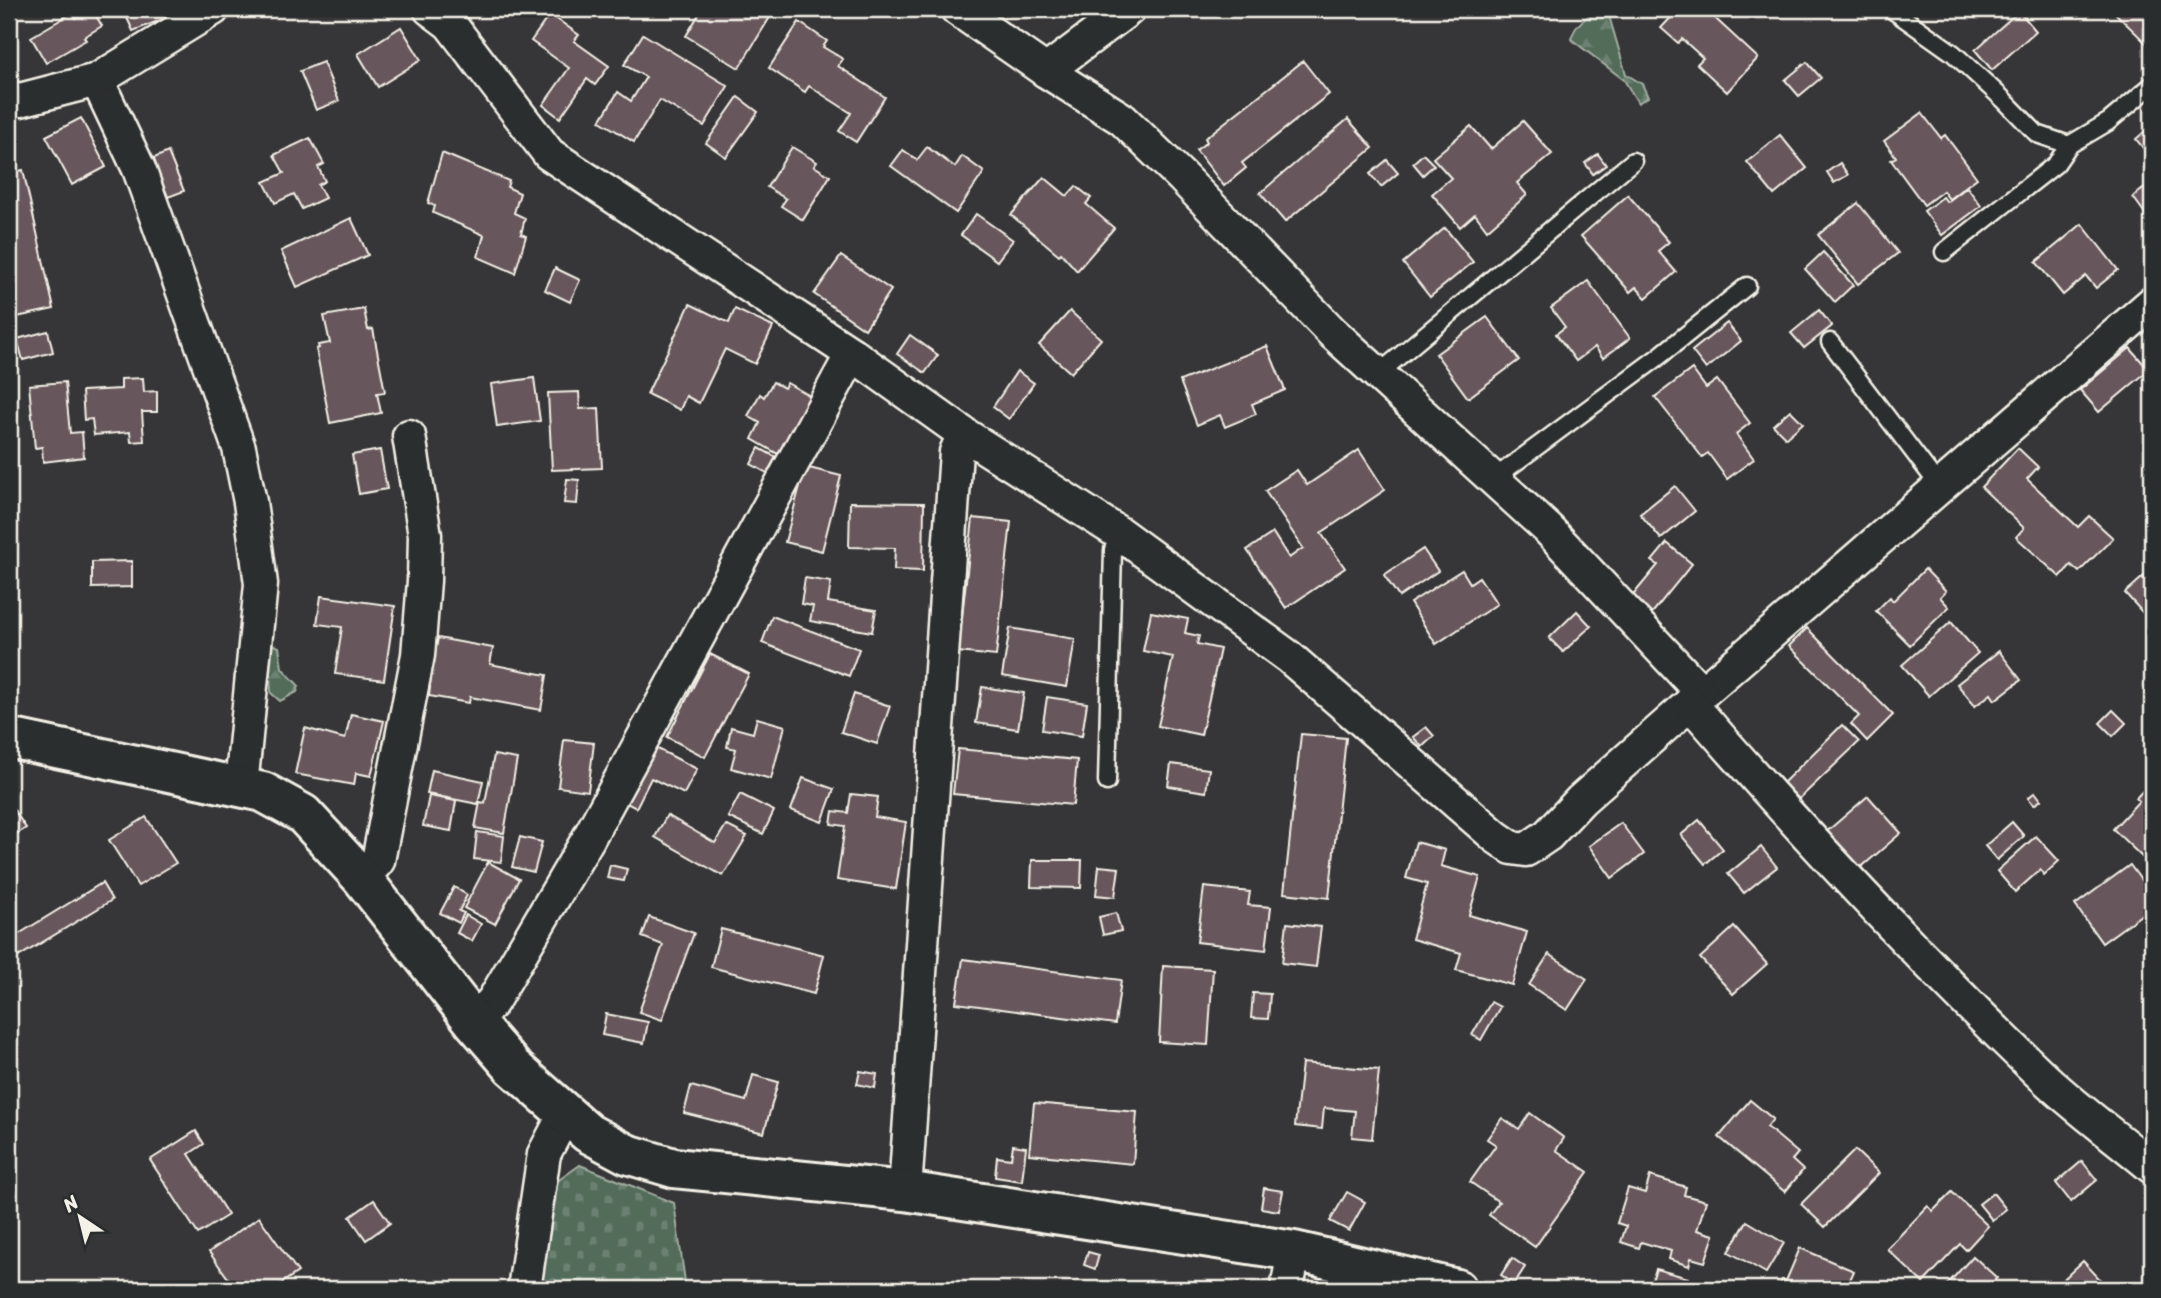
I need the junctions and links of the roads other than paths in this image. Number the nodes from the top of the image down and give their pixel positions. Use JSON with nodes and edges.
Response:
{"nodes":[{"id":1,"x":213,"y":9,"type":"edge"},
{"id":2,"x":430,"y":9,"type":"edge"},
{"id":3,"x":957,"y":9,"type":"edge"},
{"id":4,"x":1129,"y":9,"type":"edge"},
{"id":5,"x":1891,"y":9,"type":"edge"},
{"id":6,"x":1046,"y":71,"type":"junction"},
{"id":7,"x":97,"y":80,"type":"junction"},
{"id":8,"x":2152,"y":85,"type":"edge"},
{"id":9,"x":9,"y":97,"type":"edge"},
{"id":10,"x":2069,"y":145,"type":"junction"},
{"id":11,"x":1633,"y":161,"type":"dead end"},
{"id":12,"x":1944,"y":252,"type":"dead end"},
{"id":13,"x":1747,"y":286,"type":"dead end"},
{"id":14,"x":2152,"y":303,"type":"edge"},
{"id":15,"x":1830,"y":342,"type":"dead end"},
{"id":16,"x":852,"y":354,"type":"junction"},
{"id":17,"x":1378,"y":374,"type":"junction"},
{"id":18,"x":964,"y":434,"type":"junction"},
{"id":19,"x":409,"y":436,"type":"dead end"},
{"id":20,"x":1493,"y":478,"type":"junction"},
{"id":21,"x":1940,"y":487,"type":"junction"},
{"id":22,"x":1119,"y":533,"type":"junction"},
{"id":23,"x":1696,"y":699,"type":"junction"},
{"id":24,"x":9,"y":738,"type":"edge"},
{"id":25,"x":1107,"y":782,"type":"dead end"},
{"id":26,"x":241,"y":787,"type":"junction"},
{"id":27,"x":362,"y":878,"type":"junction"},
{"id":28,"x":474,"y":1022,"type":"junction"},
{"id":29,"x":565,"y":1114,"type":"junction"},
{"id":30,"x":2152,"y":1167,"type":"edge"},
{"id":31,"x":905,"y":1191,"type":"junction"},
{"id":32,"x":1294,"y":1251,"type":"junction"},
{"id":33,"x":524,"y":1289,"type":"edge"},
{"id":34,"x":1287,"y":1289,"type":"edge"},
{"id":35,"x":1457,"y":1289,"type":"edge"}],
"edges":[{"from":1,"to":7,"type":"street"},
{"from":2,"to":16,"type":"street"},
{"from":3,"to":6,"type":"street"},
{"from":4,"to":6,"type":"street"},
{"from":5,"to":10,"type":"lane"},
{"from":6,"to":17,"type":"street"},
{"from":7,"to":9,"type":"street"},
{"from":7,"to":26,"type":"street"},
{"from":8,"to":10,"type":"lane"},
{"from":10,"to":12,"type":"lane"},
{"from":11,"to":17,"type":"lane"},
{"from":13,"to":20,"type":"lane"},
{"from":14,"to":21,"type":"street"},
{"from":15,"to":21,"type":"lane"},
{"from":16,"to":18,"type":"street"},
{"from":16,"to":28,"type":"street"},
{"from":17,"to":20,"type":"street"},
{"from":18,"to":22,"type":"street"},
{"from":18,"to":31,"type":"street"},
{"from":19,"to":27,"type":"street"},
{"from":20,"to":23,"type":"street"},
{"from":21,"to":23,"type":"street"},
{"from":22,"to":23,"type":"street"},
{"from":22,"to":25,"type":"lane"},
{"from":23,"to":30,"type":"street"},
{"from":24,"to":26,"type":"main road"},
{"from":26,"to":27,"type":"main road"},
{"from":27,"to":28,"type":"main road"},
{"from":28,"to":29,"type":"main road"},
{"from":29,"to":31,"type":"main road"},
{"from":29,"to":33,"type":"street"},
{"from":31,"to":32,"type":"main road"},
{"from":32,"to":34,"type":"street"},
{"from":32,"to":35,"type":"main road"}]}
